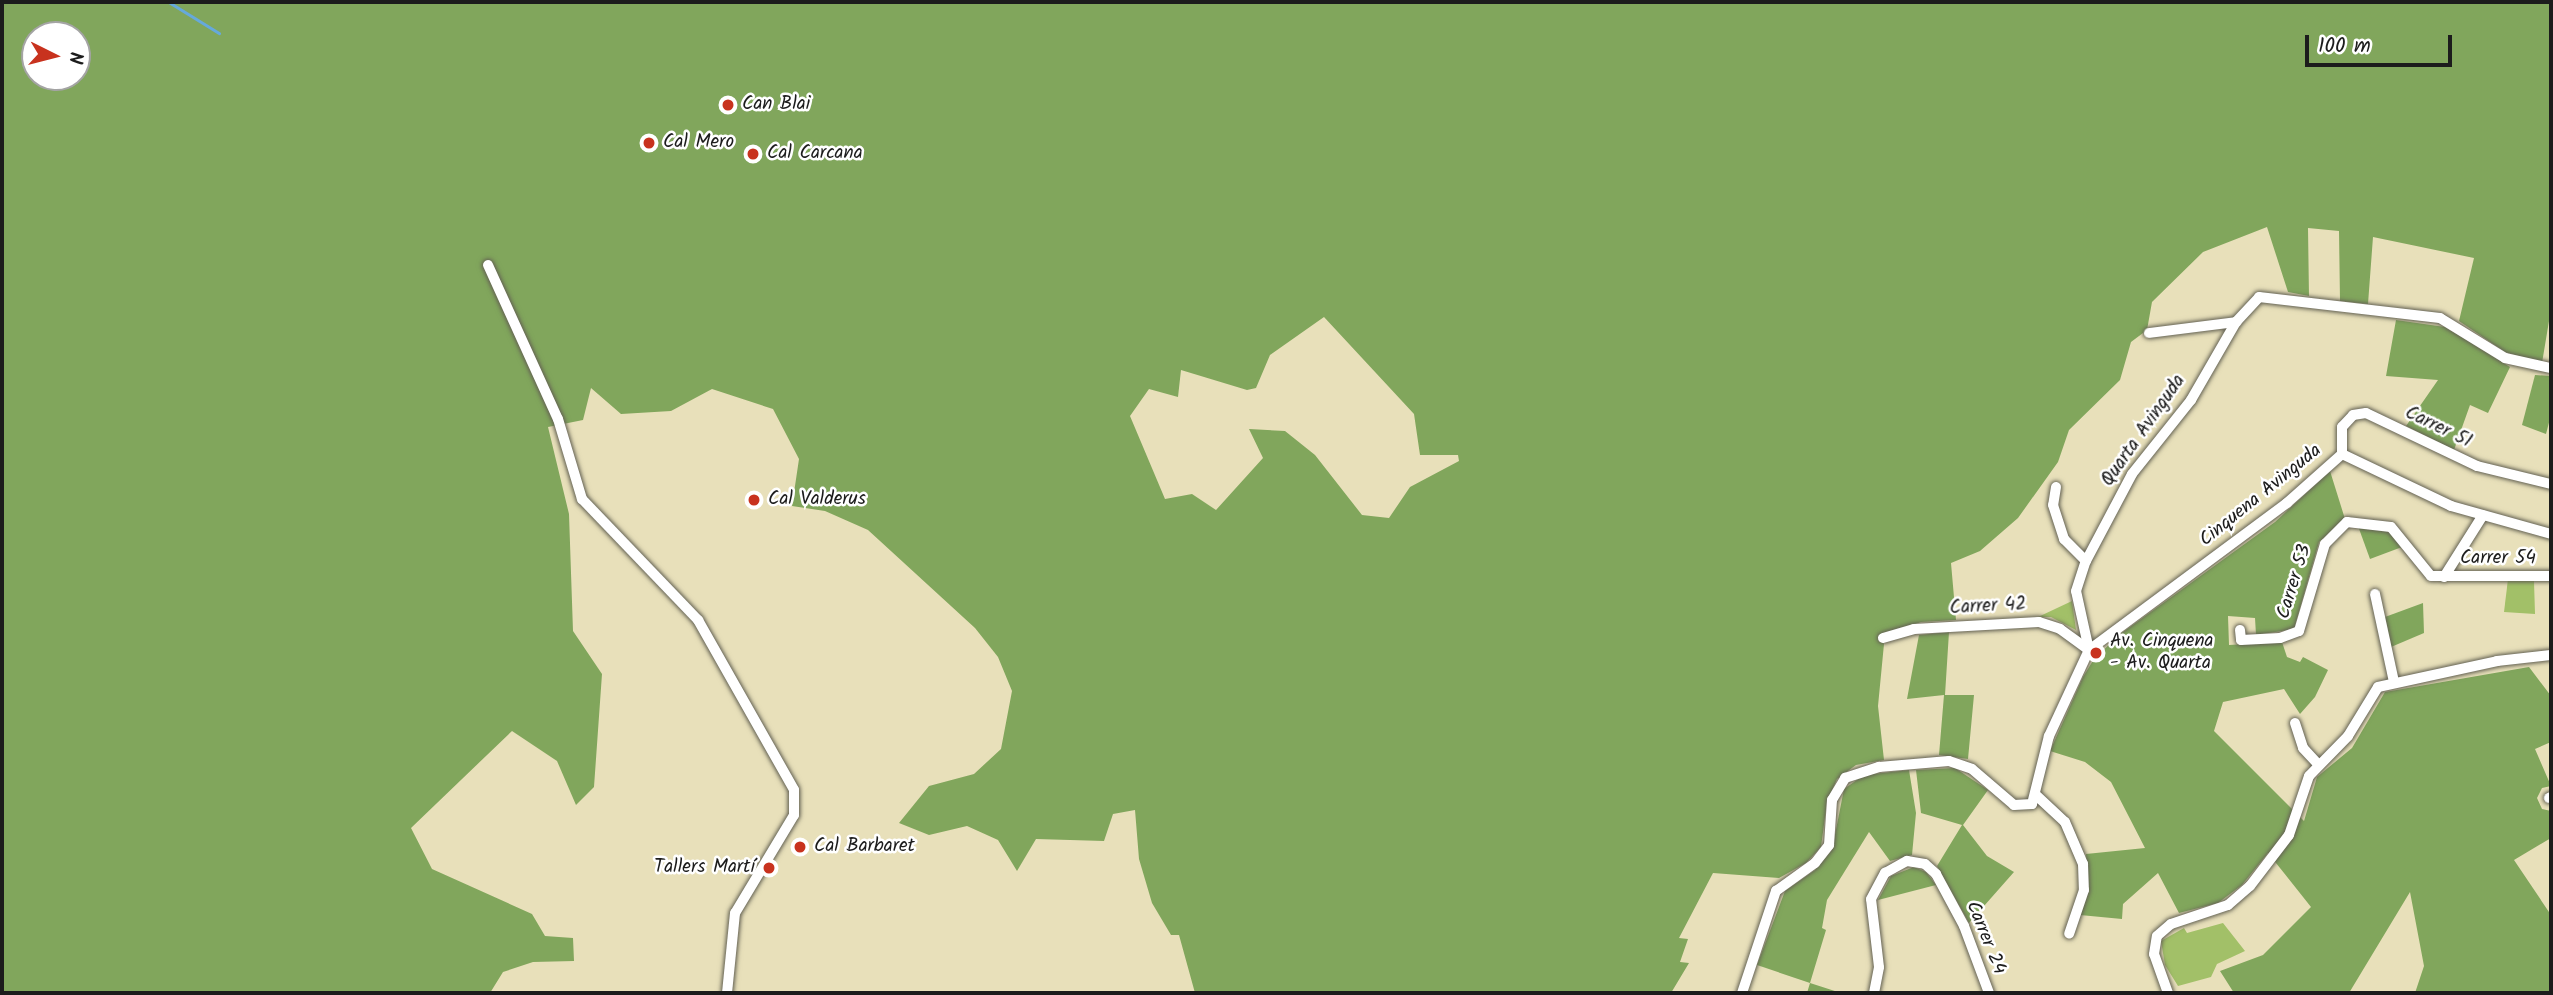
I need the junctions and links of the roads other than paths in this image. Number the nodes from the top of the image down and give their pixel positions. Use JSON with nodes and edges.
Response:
{"nodes":[{"id":1,"x":488,"y":265,"type":"dead end"},
{"id":2,"x":2235,"y":322,"type":"junction"},
{"id":3,"x":2149,"y":333,"type":"dead end"},
{"id":4,"x":2551,"y":368,"type":"edge"},
{"id":5,"x":2342,"y":454,"type":"junction"},
{"id":6,"x":2551,"y":484,"type":"edge"},
{"id":7,"x":2056,"y":487,"type":"dead end"},
{"id":8,"x":2483,"y":515,"type":"junction"},
{"id":9,"x":2551,"y":534,"type":"edge"},
{"id":10,"x":2086,"y":561,"type":"junction"},
{"id":11,"x":2444,"y":576,"type":"junction"},
{"id":12,"x":2551,"y":576,"type":"edge"},
{"id":13,"x":2375,"y":594,"type":"dead end"},
{"id":14,"x":2240,"y":630,"type":"dead end"},
{"id":15,"x":1883,"y":638,"type":"dead end"},
{"id":16,"x":2089,"y":650,"type":"junction"},
{"id":17,"x":2551,"y":655,"type":"edge"},
{"id":18,"x":2394,"y":682,"type":"junction"},
{"id":19,"x":2295,"y":723,"type":"dead end"},
{"id":20,"x":2319,"y":765,"type":"junction"},
{"id":21,"x":2037,"y":796,"type":"junction"},
{"id":22,"x":2069,"y":934,"type":"dead end"},
{"id":23,"x":727,"y":993,"type":"edge"},
{"id":24,"x":1742,"y":993,"type":"edge"},
{"id":25,"x":1874,"y":993,"type":"edge"},
{"id":26,"x":1989,"y":993,"type":"edge"},
{"id":27,"x":2168,"y":993,"type":"edge"}],
"edges":[{"from":1,"to":23,"type":"street"},
{"from":2,"to":3,"type":"street"},
{"from":2,"to":4,"type":"street","name":"Quarta Avinguda"},
{"from":2,"to":10,"type":"street","name":"Quarta Avinguda"},
{"from":5,"to":6,"type":"street","name":"Carrer 51"},
{"from":5,"to":8,"type":"street","name":"Cinquena Avinguda"},
{"from":5,"to":16,"type":"street","name":"Cinquena Avinguda"},
{"from":7,"to":10,"type":"street"},
{"from":8,"to":9,"type":"street","name":"Cinquena Avinguda"},
{"from":8,"to":11,"type":"street"},
{"from":10,"to":16,"type":"street","name":"Quarta Avinguda"},
{"from":11,"to":12,"type":"street","name":"Carrer 54"},
{"from":11,"to":14,"type":"street","name":"Carrer 53"},
{"from":13,"to":18,"type":"street"},
{"from":15,"to":16,"type":"street","name":"Carrer 42"},
{"from":16,"to":21,"type":"street"},
{"from":17,"to":18,"type":"street"},
{"from":18,"to":20,"type":"street"},
{"from":19,"to":20,"type":"street"},
{"from":20,"to":27,"type":"street"},
{"from":21,"to":22,"type":"street"},
{"from":21,"to":24,"type":"street"},
{"from":25,"to":26,"type":"street","name":"Carrer 24"}]}
